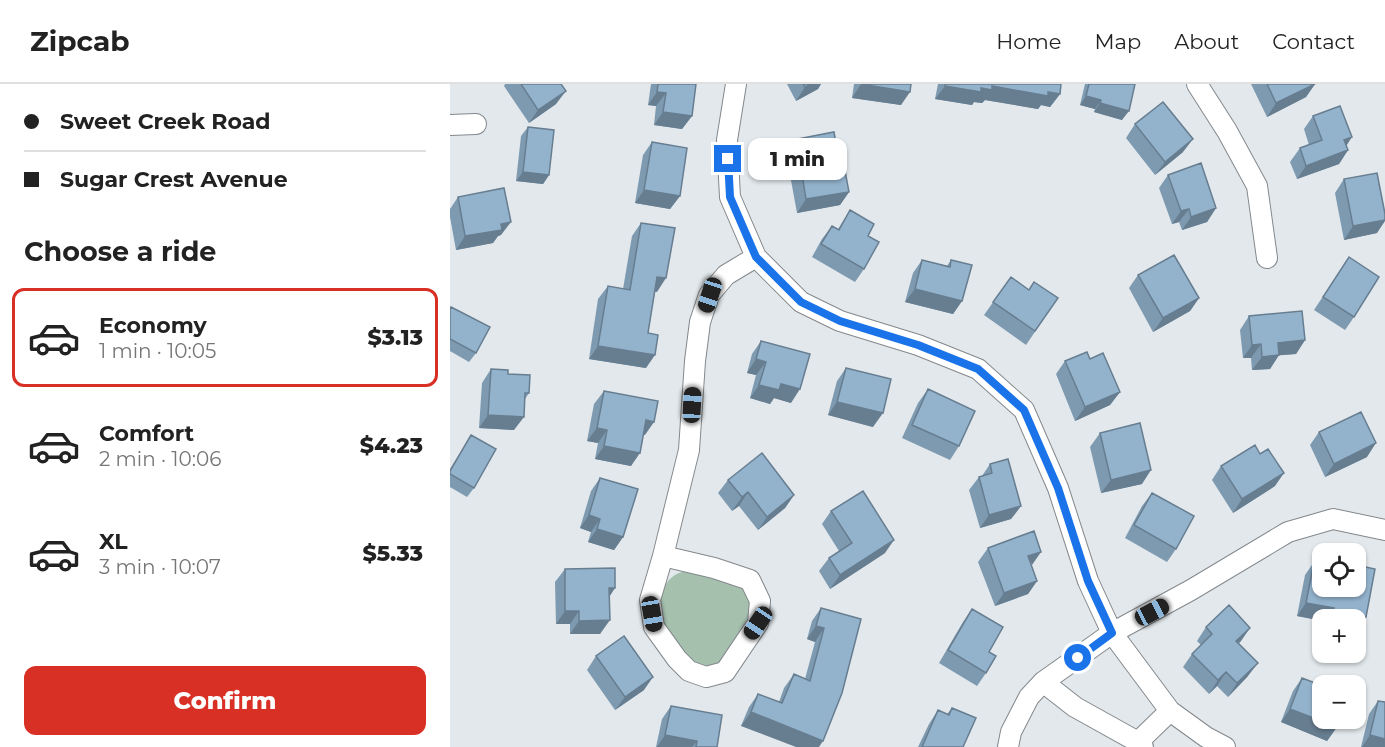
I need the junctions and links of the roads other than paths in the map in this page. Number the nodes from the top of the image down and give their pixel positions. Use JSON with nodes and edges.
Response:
{"nodes":[{"id":1,"x":736,"y":84,"type":"edge"},
{"id":2,"x":1197,"y":84,"type":"edge"},
{"id":3,"x":476,"y":124,"type":"dead end"},
{"id":4,"x":450,"y":125,"type":"edge"},
{"id":5,"x":756,"y":257,"type":"junction"},
{"id":6,"x":1267,"y":258,"type":"dead end"},
{"id":7,"x":1384,"y":526,"type":"edge"},
{"id":8,"x":663,"y":556,"type":"junction"},
{"id":9,"x":1112,"y":633,"type":"junction"},
{"id":10,"x":1043,"y":682,"type":"junction"},
{"id":11,"x":1170,"y":711,"type":"junction"},
{"id":12,"x":1141,"y":744,"type":"edge"},
{"id":13,"x":1008,"y":747,"type":"edge"},
{"id":14,"x":1225,"y":747,"type":"edge"}],
"edges":[{"from":1,"to":5,"type":"street"},
{"from":2,"to":6,"type":"street"},
{"from":3,"to":4,"type":"street"},
{"from":5,"to":8,"type":"street"},
{"from":5,"to":9,"type":"street"},
{"from":7,"to":9,"type":"street"},
{"from":8,"to":8,"type":"street"},
{"from":9,"to":10,"type":"street"},
{"from":9,"to":11,"type":"street"},
{"from":10,"to":12,"type":"street"},
{"from":10,"to":13,"type":"street"},
{"from":11,"to":12,"type":"street"},
{"from":11,"to":14,"type":"street"}]}
